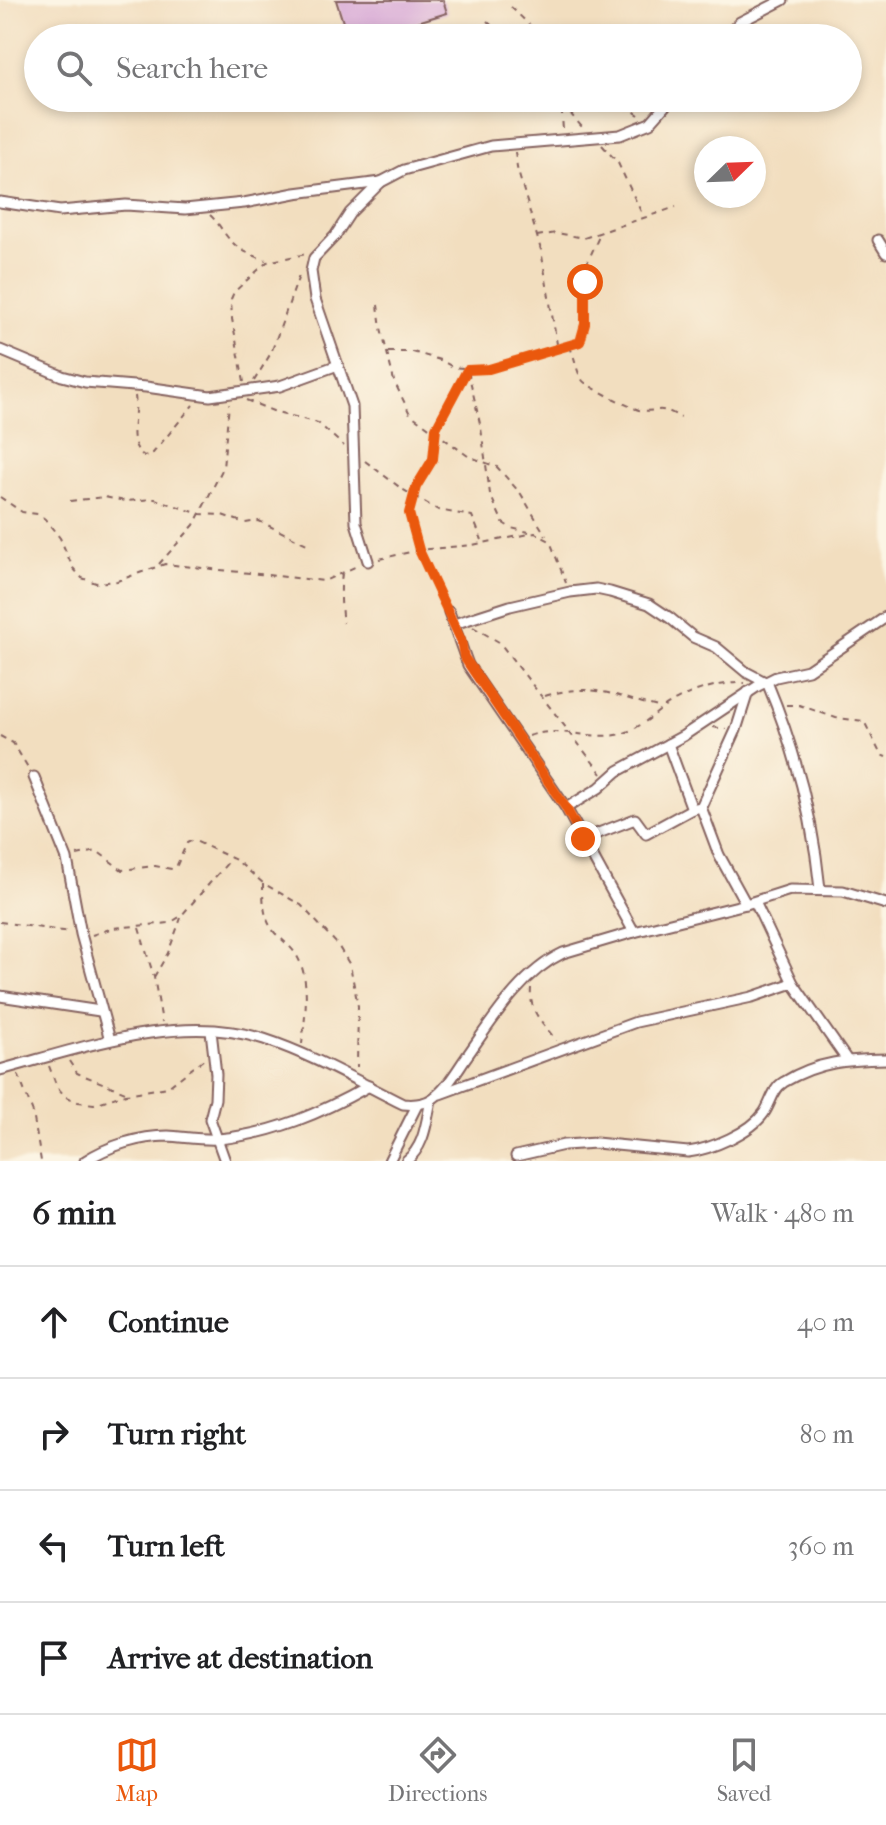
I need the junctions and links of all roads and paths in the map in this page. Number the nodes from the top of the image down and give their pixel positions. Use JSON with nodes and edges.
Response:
{"nodes":[{"id":1,"x":783,"y":0,"type":"edge"},
{"id":2,"x":511,"y":7,"type":"dead end"},
{"id":3,"x":487,"y":21,"type":"dead end"},
{"id":4,"x":490,"y":24,"type":"edge"},
{"id":5,"x":529,"y":24,"type":"edge"},
{"id":6,"x":738,"y":24,"type":"edge"},
{"id":7,"x":562,"y":112,"type":"edge"},
{"id":8,"x":570,"y":112,"type":"edge"},
{"id":9,"x":635,"y":112,"type":"edge"},
{"id":10,"x":660,"y":112,"type":"edge"},
{"id":11,"x":650,"y":123,"type":"junction"},
{"id":12,"x":594,"y":138,"type":"junction"},
{"id":13,"x":564,"y":140,"type":"junction"},
{"id":14,"x":515,"y":143,"type":"junction"},
{"id":15,"x":381,"y":182,"type":"junction"},
{"id":16,"x":0,"y":202,"type":"edge"},
{"id":17,"x":200,"y":207,"type":"junction"},
{"id":18,"x":676,"y":207,"type":"dead end"},
{"id":19,"x":644,"y":218,"type":"junction"},
{"id":20,"x":601,"y":232,"type":"junction"},
{"id":21,"x":537,"y":236,"type":"junction"},
{"id":22,"x":878,"y":240,"type":"dead end"},
{"id":23,"x":886,"y":253,"type":"edge"},
{"id":24,"x":317,"y":254,"type":"junction"},
{"id":25,"x":269,"y":261,"type":"junction"},
{"id":26,"x":378,"y":305,"type":"dead end"},
{"id":27,"x":568,"y":345,"type":"junction"},
{"id":28,"x":558,"y":347,"type":"junction"},
{"id":29,"x":0,"y":350,"type":"edge"},
{"id":30,"x":388,"y":352,"type":"junction"},
{"id":31,"x":338,"y":365,"type":"junction"},
{"id":32,"x":468,"y":370,"type":"junction"},
{"id":33,"x":134,"y":386,"type":"junction"},
{"id":34,"x":238,"y":394,"type":"junction"},
{"id":35,"x":207,"y":396,"type":"junction"},
{"id":36,"x":681,"y":418,"type":"dead end"},
{"id":37,"x":435,"y":430,"type":"junction"},
{"id":38,"x":354,"y":454,"type":"junction"},
{"id":39,"x":485,"y":463,"type":"junction"},
{"id":40,"x":413,"y":495,"type":"junction"},
{"id":41,"x":0,"y":497,"type":"edge"},
{"id":42,"x":70,"y":501,"type":"dead end"},
{"id":43,"x":200,"y":514,"type":"junction"},
{"id":44,"x":530,"y":532,"type":"junction"},
{"id":45,"x":547,"y":537,"type":"junction"},
{"id":46,"x":483,"y":543,"type":"junction"},
{"id":47,"x":311,"y":546,"type":"dead end"},
{"id":48,"x":419,"y":550,"type":"junction"},
{"id":49,"x":368,"y":561,"type":"junction"},
{"id":50,"x":158,"y":565,"type":"junction"},
{"id":51,"x":343,"y":572,"type":"junction"},
{"id":52,"x":570,"y":592,"type":"junction"},
{"id":53,"x":449,"y":612,"type":"joint"},
{"id":54,"x":886,"y":617,"type":"edge"},
{"id":55,"x":343,"y":623,"type":"dead end"},
{"id":56,"x":458,"y":623,"type":"junction"},
{"id":57,"x":763,"y":683,"type":"junction"},
{"id":58,"x":748,"y":692,"type":"junction"},
{"id":59,"x":543,"y":697,"type":"junction"},
{"id":60,"x":777,"y":706,"type":"junction"},
{"id":61,"x":664,"y":708,"type":"junction"},
{"id":62,"x":700,"y":726,"type":"junction"},
{"id":63,"x":736,"y":730,"type":"junction"},
{"id":64,"x":572,"y":735,"type":"junction"},
{"id":65,"x":0,"y":736,"type":"edge"},
{"id":66,"x":520,"y":741,"type":"junction"},
{"id":67,"x":668,"y":744,"type":"junction"},
{"id":68,"x":886,"y":757,"type":"edge"},
{"id":69,"x":34,"y":777,"type":"joint"},
{"id":70,"x":606,"y":779,"type":"junction"},
{"id":71,"x":566,"y":808,"type":"junction"},
{"id":72,"x":697,"y":808,"type":"junction"},
{"id":73,"x":583,"y":839,"type":"junction"},
{"id":74,"x":231,"y":858,"type":"junction"},
{"id":75,"x":67,"y":859,"type":"junction"},
{"id":76,"x":263,"y":883,"type":"junction"},
{"id":77,"x":820,"y":889,"type":"junction"},
{"id":78,"x":750,"y":903,"type":"junction"},
{"id":79,"x":886,"y":904,"type":"edge"},
{"id":80,"x":181,"y":916,"type":"junction"},
{"id":81,"x":0,"y":922,"type":"edge"},
{"id":82,"x":139,"y":928,"type":"junction"},
{"id":83,"x":634,"y":932,"type":"junction"},
{"id":84,"x":81,"y":934,"type":"junction"},
{"id":85,"x":154,"y":977,"type":"junction"},
{"id":86,"x":529,"y":978,"type":"junction"},
{"id":87,"x":793,"y":983,"type":"junction"},
{"id":88,"x":0,"y":996,"type":"edge"},
{"id":89,"x":100,"y":1011,"type":"junction"},
{"id":90,"x":163,"y":1031,"type":"junction"},
{"id":91,"x":211,"y":1031,"type":"junction"},
{"id":92,"x":110,"y":1040,"type":"junction"},
{"id":93,"x":566,"y":1050,"type":"junction"},
{"id":94,"x":65,"y":1052,"type":"junction"},
{"id":95,"x":300,"y":1053,"type":"junction"},
{"id":96,"x":214,"y":1055,"type":"junction"},
{"id":97,"x":46,"y":1058,"type":"junction"},
{"id":98,"x":886,"y":1059,"type":"edge"},
{"id":99,"x":847,"y":1060,"type":"junction"},
{"id":100,"x":15,"y":1066,"type":"junction"},
{"id":101,"x":0,"y":1070,"type":"edge"},
{"id":102,"x":356,"y":1080,"type":"junction"},
{"id":103,"x":369,"y":1086,"type":"junction"},
{"id":104,"x":130,"y":1094,"type":"junction"},
{"id":105,"x":434,"y":1098,"type":"junction"},
{"id":106,"x":417,"y":1105,"type":"junction"},
{"id":107,"x":216,"y":1139,"type":"junction"},
{"id":108,"x":516,"y":1156,"type":"dead end"},
{"id":109,"x":41,"y":1161,"type":"edge"},
{"id":110,"x":85,"y":1161,"type":"edge"},
{"id":111,"x":225,"y":1161,"type":"edge"},
{"id":112,"x":389,"y":1161,"type":"edge"},
{"id":113,"x":406,"y":1161,"type":"edge"}],
"edges":[{"from":1,"to":6,"type":"street"},
{"from":2,"to":5,"type":"path"},
{"from":3,"to":4,"type":"path"},
{"from":7,"to":13,"type":"path"},
{"from":8,"to":12,"type":"path"},
{"from":9,"to":11,"type":"path"},
{"from":10,"to":11,"type":"street"},
{"from":11,"to":12,"type":"street"},
{"from":12,"to":13,"type":"street"},
{"from":12,"to":19,"type":"path"},
{"from":13,"to":14,"type":"street"},
{"from":14,"to":15,"type":"street"},
{"from":14,"to":21,"type":"path"},
{"from":15,"to":17,"type":"street"},
{"from":15,"to":24,"type":"street"},
{"from":16,"to":17,"type":"street"},
{"from":17,"to":25,"type":"path"},
{"from":18,"to":19,"type":"path"},
{"from":19,"to":20,"type":"path"},
{"from":20,"to":21,"type":"path"},
{"from":20,"to":27,"type":"path"},
{"from":21,"to":28,"type":"path"},
{"from":22,"to":23,"type":"street"},
{"from":24,"to":25,"type":"path"},
{"from":24,"to":31,"type":"street"},
{"from":24,"to":34,"type":"path"},
{"from":25,"to":34,"type":"path"},
{"from":26,"to":30,"type":"path"},
{"from":27,"to":28,"type":"path"},
{"from":27,"to":36,"type":"path"},
{"from":28,"to":32,"type":"path"},
{"from":29,"to":33,"type":"street"},
{"from":30,"to":32,"type":"path"},
{"from":30,"to":37,"type":"path"},
{"from":31,"to":34,"type":"street"},
{"from":31,"to":38,"type":"street"},
{"from":32,"to":37,"type":"path"},
{"from":32,"to":39,"type":"path"},
{"from":33,"to":35,"type":"street"},
{"from":33,"to":35,"type":"path"},
{"from":34,"to":35,"type":"street"},
{"from":34,"to":38,"type":"path"},
{"from":34,"to":43,"type":"path"},
{"from":37,"to":39,"type":"path"},
{"from":37,"to":40,"type":"path"},
{"from":38,"to":40,"type":"path"},
{"from":38,"to":49,"type":"street"},
{"from":39,"to":44,"type":"path"},
{"from":39,"to":45,"type":"path"},
{"from":40,"to":46,"type":"path"},
{"from":40,"to":48,"type":"path"},
{"from":41,"to":50,"type":"path"},
{"from":42,"to":43,"type":"path"},
{"from":43,"to":47,"type":"path"},
{"from":43,"to":50,"type":"path"},
{"from":44,"to":45,"type":"path"},
{"from":44,"to":46,"type":"path"},
{"from":45,"to":52,"type":"path"},
{"from":46,"to":48,"type":"path"},
{"from":48,"to":49,"type":"path"},
{"from":48,"to":53,"type":"path"},
{"from":49,"to":51,"type":"path"},
{"from":50,"to":51,"type":"path"},
{"from":51,"to":55,"type":"path"},
{"from":52,"to":56,"type":"street"},
{"from":52,"to":57,"type":"street"},
{"from":53,"to":56,"type":"street"},
{"from":54,"to":57,"type":"street"},
{"from":56,"to":59,"type":"path"},
{"from":56,"to":66,"type":"street"},
{"from":57,"to":58,"type":"street"},
{"from":57,"to":60,"type":"street"},
{"from":57,"to":61,"type":"path"},
{"from":58,"to":62,"type":"street"},
{"from":58,"to":63,"type":"street"},
{"from":59,"to":61,"type":"path"},
{"from":59,"to":64,"type":"path"},
{"from":60,"to":68,"type":"path"},
{"from":60,"to":77,"type":"street"},
{"from":61,"to":64,"type":"path"},
{"from":62,"to":63,"type":"path"},
{"from":62,"to":67,"type":"street"},
{"from":63,"to":72,"type":"street"},
{"from":64,"to":66,"type":"path"},
{"from":64,"to":70,"type":"path"},
{"from":65,"to":69,"type":"path"},
{"from":66,"to":71,"type":"street"},
{"from":67,"to":70,"type":"street"},
{"from":67,"to":72,"type":"street"},
{"from":69,"to":75,"type":"street"},
{"from":70,"to":71,"type":"street"},
{"from":71,"to":73,"type":"street"},
{"from":72,"to":73,"type":"street"},
{"from":72,"to":78,"type":"street"},
{"from":73,"to":83,"type":"street"},
{"from":74,"to":75,"type":"path"},
{"from":74,"to":76,"type":"path"},
{"from":74,"to":80,"type":"path"},
{"from":75,"to":84,"type":"street"},
{"from":76,"to":95,"type":"path"},
{"from":76,"to":102,"type":"path"},
{"from":77,"to":78,"type":"street"},
{"from":77,"to":79,"type":"street"},
{"from":78,"to":83,"type":"street"},
{"from":78,"to":87,"type":"street"},
{"from":80,"to":82,"type":"path"},
{"from":80,"to":85,"type":"path"},
{"from":81,"to":84,"type":"path"},
{"from":82,"to":84,"type":"path"},
{"from":82,"to":85,"type":"path"},
{"from":83,"to":86,"type":"street"},
{"from":84,"to":89,"type":"street"},
{"from":85,"to":90,"type":"path"},
{"from":86,"to":93,"type":"path"},
{"from":86,"to":105,"type":"street"},
{"from":87,"to":93,"type":"street"},
{"from":87,"to":99,"type":"street"},
{"from":88,"to":89,"type":"street"},
{"from":89,"to":92,"type":"street"},
{"from":90,"to":91,"type":"street"},
{"from":90,"to":92,"type":"street"},
{"from":91,"to":95,"type":"street"},
{"from":91,"to":96,"type":"street"},
{"from":92,"to":94,"type":"street"},
{"from":93,"to":105,"type":"street"},
{"from":94,"to":97,"type":"street"},
{"from":94,"to":104,"type":"path"},
{"from":95,"to":102,"type":"street"},
{"from":96,"to":104,"type":"path"},
{"from":96,"to":107,"type":"street"},
{"from":97,"to":100,"type":"street"},
{"from":97,"to":104,"type":"path"},
{"from":98,"to":99,"type":"street"},
{"from":99,"to":108,"type":"street"},
{"from":100,"to":101,"type":"street"},
{"from":100,"to":109,"type":"path"},
{"from":102,"to":103,"type":"street"},
{"from":103,"to":106,"type":"street"},
{"from":103,"to":107,"type":"street"},
{"from":105,"to":106,"type":"street"},
{"from":105,"to":113,"type":"street"},
{"from":106,"to":112,"type":"street"},
{"from":107,"to":110,"type":"street"},
{"from":107,"to":111,"type":"street"}]}
